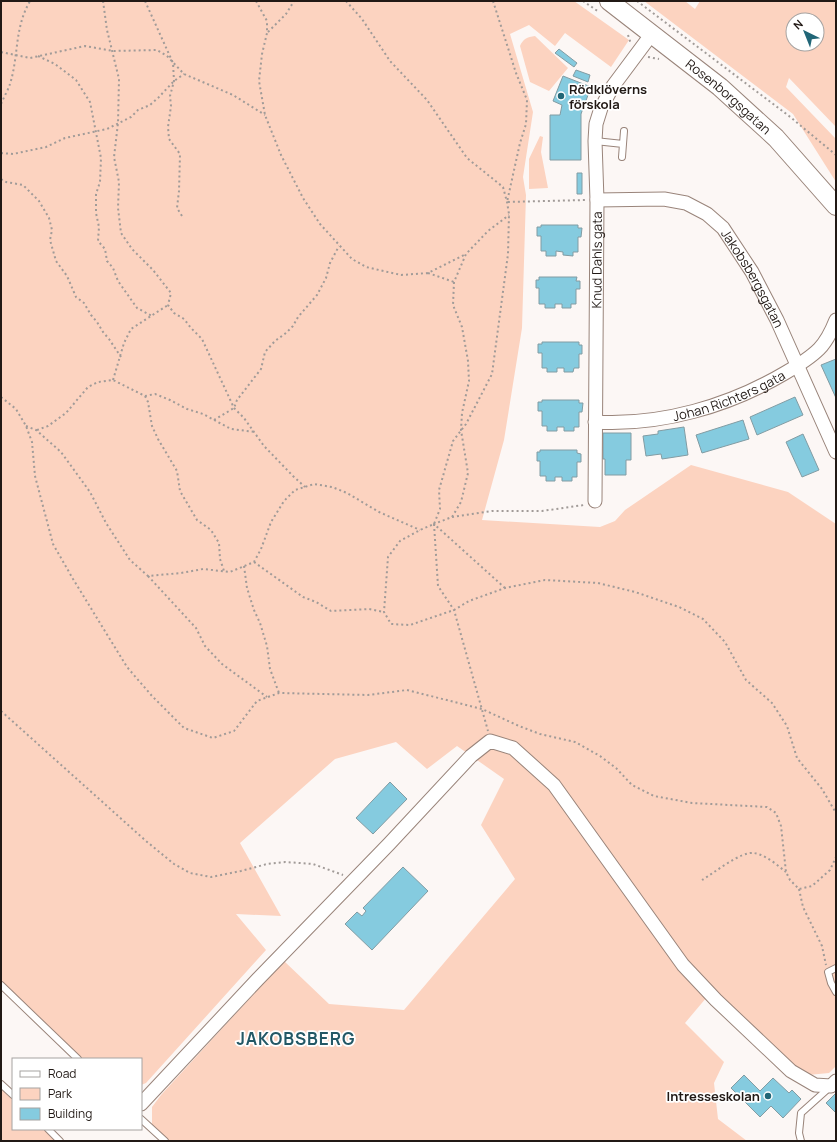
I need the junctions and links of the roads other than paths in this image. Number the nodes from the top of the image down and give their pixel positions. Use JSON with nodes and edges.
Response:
{"nodes":[{"id":1,"x":604,"y":7,"type":"edge"},
{"id":2,"x":651,"y":35,"type":"junction"},
{"id":3,"x":624,"y":131,"type":"dead end"},
{"id":4,"x":595,"y":141,"type":"junction"},
{"id":5,"x":623,"y":144,"type":"junction"},
{"id":6,"x":622,"y":157,"type":"dead end"},
{"id":7,"x":597,"y":200,"type":"junction"},
{"id":8,"x":836,"y":206,"type":"edge"},
{"id":9,"x":836,"y":320,"type":"edge"},
{"id":10,"x":797,"y":366,"type":"junction"},
{"id":11,"x":595,"y":422,"type":"junction"},
{"id":12,"x":836,"y":452,"type":"edge"},
{"id":13,"x":595,"y":501,"type":"road end"},
{"id":14,"x":836,"y":968,"type":"edge"},
{"id":15,"x":1,"y":986,"type":"edge"},
{"id":16,"x":836,"y":992,"type":"edge"},
{"id":17,"x":77,"y":1058,"type":"edge"},
{"id":18,"x":833,"y":1083,"type":"edge"},
{"id":19,"x":1,"y":1084,"type":"edge"},
{"id":20,"x":12,"y":1094,"type":"edge"},
{"id":21,"x":142,"y":1103,"type":"edge"},
{"id":22,"x":142,"y":1120,"type":"edge"},
{"id":23,"x":49,"y":1130,"type":"edge"},
{"id":24,"x":60,"y":1141,"type":"edge"},
{"id":25,"x":165,"y":1141,"type":"edge"},
{"id":26,"x":801,"y":1141,"type":"edge"}],
"edges":[{"from":1,"to":2,"type":"street","name":"Rosenborgsgatan"},
{"from":2,"to":4,"type":"street","name":"Knud Dahls gata"},
{"from":2,"to":8,"type":"street","name":"Rosenborgsgatan"},
{"from":3,"to":5,"type":"lane"},
{"from":4,"to":5,"type":"lane"},
{"from":4,"to":7,"type":"street","name":"Knud Dahls gata"},
{"from":5,"to":6,"type":"lane"},
{"from":7,"to":10,"type":"street","name":"Jakobsbergsgatan"},
{"from":7,"to":11,"type":"street","name":"Knud Dahls gata"},
{"from":9,"to":10,"type":"street","name":"Johan Richters gata"},
{"from":10,"to":11,"type":"street","name":"Johan Richters gata"},
{"from":10,"to":12,"type":"street","name":"Jakobsbergsgatan"},
{"from":11,"to":13,"type":"street","name":"Knud Dahls gata"},
{"from":14,"to":16,"type":"lane"},
{"from":15,"to":17,"type":"lane"},
{"from":18,"to":21,"type":"street"},
{"from":18,"to":26,"type":"lane"},
{"from":19,"to":20,"type":"lane"},
{"from":22,"to":25,"type":"lane"},
{"from":23,"to":24,"type":"lane"}]}
